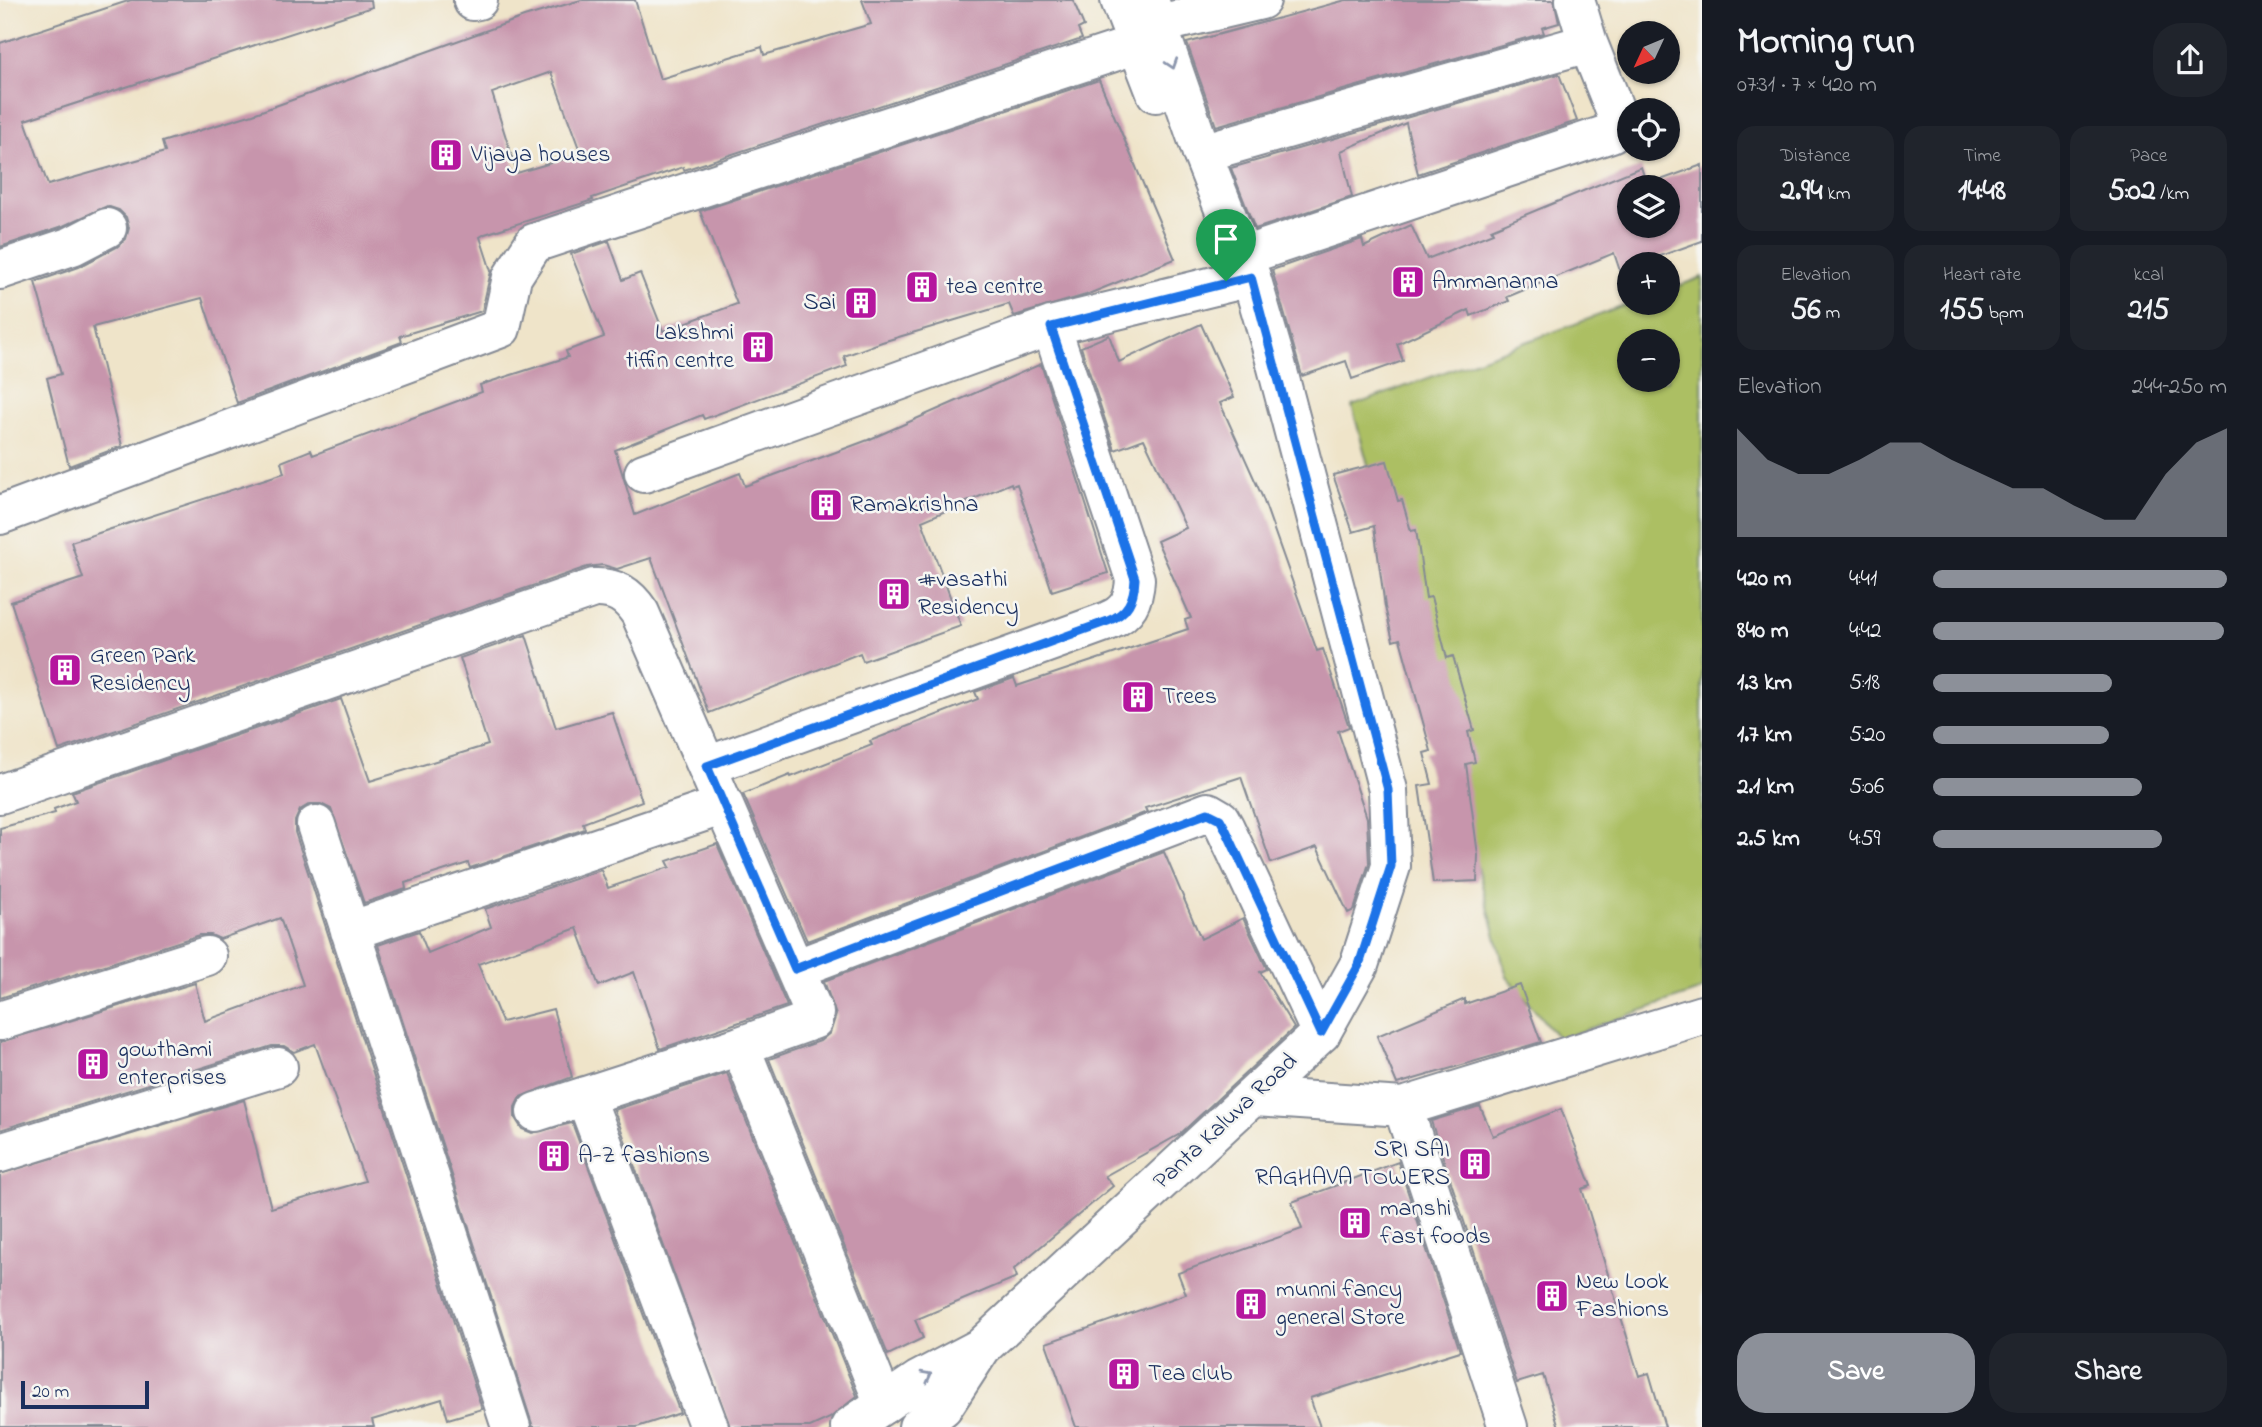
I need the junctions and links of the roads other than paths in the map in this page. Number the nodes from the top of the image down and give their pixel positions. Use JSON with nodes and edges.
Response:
{"nodes":[{"id":1,"x":1120,"y":0,"type":"edge"},
{"id":2,"x":1261,"y":0,"type":"edge"},
{"id":3,"x":1575,"y":0,"type":"edge"},
{"id":4,"x":1149,"y":23,"type":"edge"},
{"id":5,"x":1588,"y":43,"type":"junction"},
{"id":6,"x":1202,"y":153,"type":"junction"},
{"id":7,"x":107,"y":228,"type":"dead end"},
{"id":8,"x":0,"y":270,"type":"edge"},
{"id":9,"x":1240,"y":271,"type":"junction"},
{"id":10,"x":1051,"y":327,"type":"junction"},
{"id":11,"x":644,"y":472,"type":"dead end"},
{"id":12,"x":0,"y":515,"type":"edge"},
{"id":13,"x":707,"y":766,"type":"junction"},
{"id":14,"x":0,"y":794,"type":"edge"},
{"id":15,"x":723,"y":805,"type":"junction"},
{"id":16,"x":316,"y":825,"type":"dead end"},
{"id":17,"x":350,"y":931,"type":"junction"},
{"id":18,"x":207,"y":956,"type":"dead end"},
{"id":19,"x":795,"y":969,"type":"junction"},
{"id":20,"x":1702,"y":1015,"type":"edge"},
{"id":21,"x":0,"y":1021,"type":"edge"},
{"id":22,"x":1321,"y":1033,"type":"junction"},
{"id":23,"x":740,"y":1046,"type":"junction"},
{"id":24,"x":278,"y":1067,"type":"dead end"},
{"id":25,"x":585,"y":1096,"type":"junction"},
{"id":26,"x":1255,"y":1097,"type":"junction"},
{"id":27,"x":1403,"y":1107,"type":"junction"},
{"id":28,"x":536,"y":1112,"type":"dead end"},
{"id":29,"x":0,"y":1153,"type":"edge"},
{"id":30,"x":982,"y":1347,"type":"junction"},
{"id":31,"x":884,"y":1404,"type":"junction"},
{"id":32,"x":512,"y":1427,"type":"edge"},
{"id":33,"x":709,"y":1427,"type":"edge"},
{"id":34,"x":850,"y":1427,"type":"edge"},
{"id":35,"x":918,"y":1427,"type":"edge"},
{"id":36,"x":1508,"y":1427,"type":"edge"}],
"edges":[{"from":1,"to":4,"type":"street","name":"Panta Kaluva Road"},
{"from":2,"to":4,"type":"street"},
{"from":3,"to":5,"type":"street"},
{"from":4,"to":6,"type":"street","name":"Panta Kaluva Road","one_way":true},
{"from":4,"to":9,"type":"street","name":"Panta Kaluva Road"},
{"from":4,"to":12,"type":"street"},
{"from":5,"to":6,"type":"street"},
{"from":5,"to":9,"type":"street"},
{"from":6,"to":9,"type":"street","name":"Panta Kaluva Road"},
{"from":7,"to":8,"type":"street"},
{"from":9,"to":10,"type":"street"},
{"from":9,"to":22,"type":"street","name":"Panta Kaluva Road"},
{"from":10,"to":11,"type":"street"},
{"from":10,"to":13,"type":"street"},
{"from":13,"to":14,"type":"street"},
{"from":13,"to":15,"type":"street"},
{"from":15,"to":17,"type":"street"},
{"from":15,"to":19,"type":"street"},
{"from":16,"to":17,"type":"street"},
{"from":17,"to":32,"type":"street"},
{"from":18,"to":21,"type":"street"},
{"from":19,"to":22,"type":"street"},
{"from":19,"to":23,"type":"street"},
{"from":20,"to":27,"type":"street"},
{"from":22,"to":26,"type":"street","name":"Panta Kaluva Road"},
{"from":23,"to":25,"type":"street"},
{"from":23,"to":31,"type":"street"},
{"from":24,"to":29,"type":"street"},
{"from":25,"to":28,"type":"street"},
{"from":25,"to":33,"type":"street"},
{"from":26,"to":27,"type":"street"},
{"from":26,"to":30,"type":"street","name":"Panta Kaluva Road"},
{"from":27,"to":36,"type":"street"},
{"from":31,"to":30,"type":"street","name":"Panta Kaluva Road","one_way":true},
{"from":30,"to":35,"type":"street","name":"Panta Kaluva Road"},
{"from":31,"to":34,"type":"street","name":"Panta Kaluva Road"}]}
